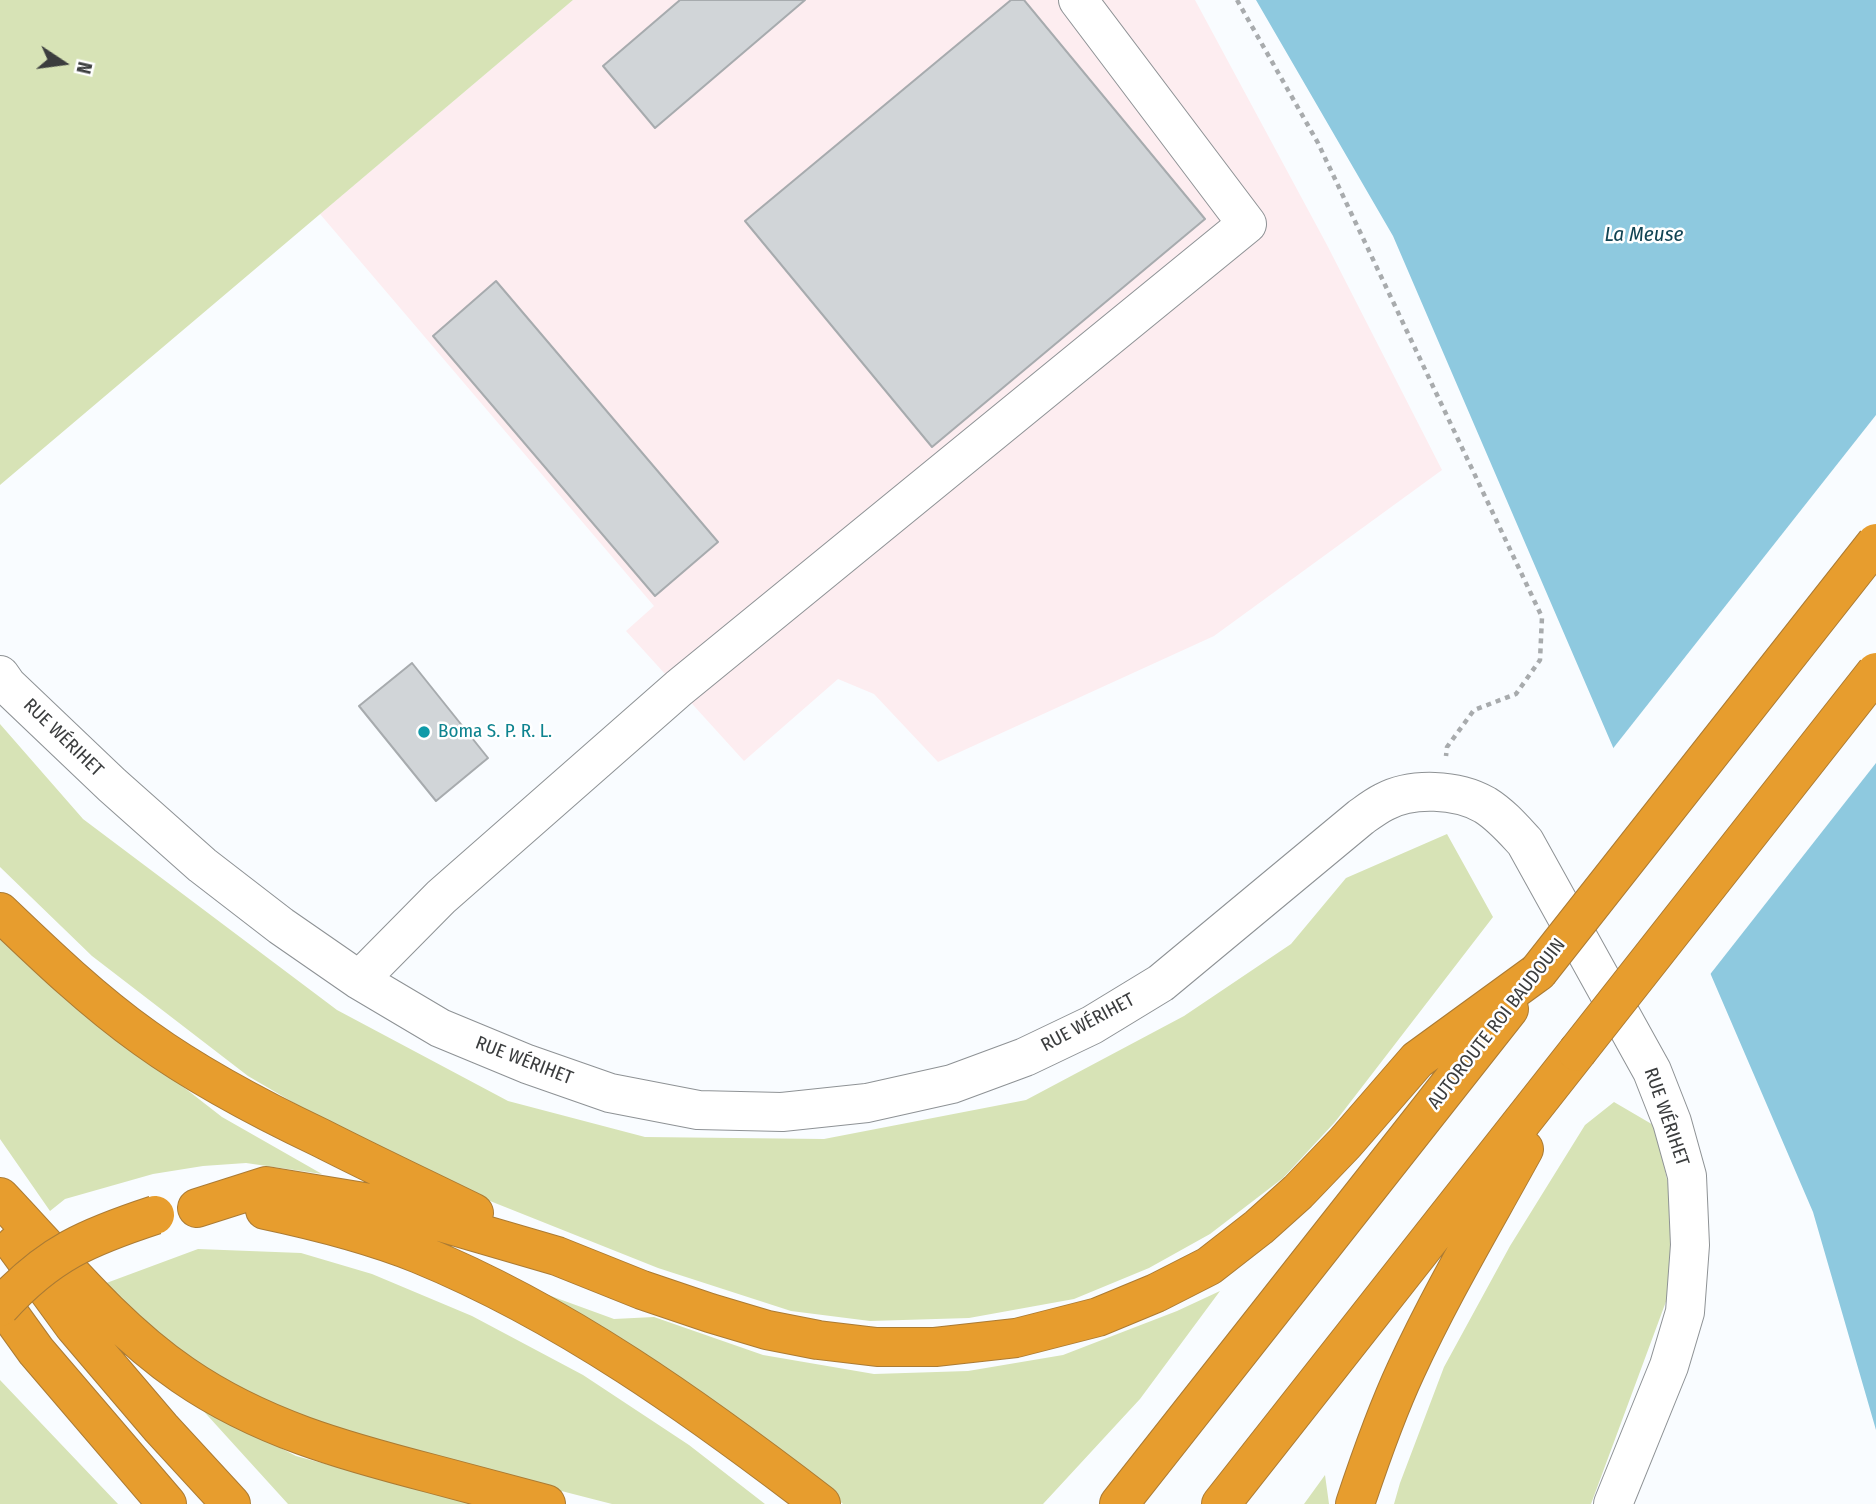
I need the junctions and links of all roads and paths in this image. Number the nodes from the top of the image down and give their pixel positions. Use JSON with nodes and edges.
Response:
{"nodes":[{"id":1,"x":1078,"y":0,"type":"edge"},
{"id":2,"x":1237,"y":0,"type":"edge"},
{"id":3,"x":1876,"y":544,"type":"edge"},
{"id":4,"x":1876,"y":672,"type":"edge"},
{"id":5,"x":0,"y":675,"type":"edge"},
{"id":6,"x":1441,"y":791,"type":"junction"},
{"id":7,"x":0,"y":912,"type":"edge"},
{"id":8,"x":1538,"y":972,"type":"junction"},
{"id":9,"x":359,"y":980,"type":"junction"},
{"id":10,"x":1577,"y":1052,"type":"junction"},
{"id":11,"x":0,"y":1197,"type":"edge"},
{"id":12,"x":197,"y":1208,"type":"junction"},
{"id":13,"x":0,"y":1223,"type":"edge"},
{"id":14,"x":557,"y":1256,"type":"junction"},
{"id":15,"x":0,"y":1301,"type":"edge"},
{"id":16,"x":0,"y":1307,"type":"edge"},
{"id":17,"x":167,"y":1504,"type":"edge"},
{"id":18,"x":231,"y":1504,"type":"edge"},
{"id":19,"x":546,"y":1504,"type":"edge"},
{"id":20,"x":821,"y":1504,"type":"edge"},
{"id":21,"x":1119,"y":1504,"type":"edge"},
{"id":22,"x":1221,"y":1504,"type":"edge"},
{"id":23,"x":1355,"y":1504,"type":"edge"},
{"id":24,"x":1613,"y":1504,"type":"edge"}],
"edges":[{"from":1,"to":9,"type":"street"},
{"from":2,"to":6,"type":"path"},
{"from":3,"to":8,"type":"highway","name":"AUTOROUTE ROI BAUDOUIN","bridge":true},
{"from":4,"to":10,"type":"highway","bridge":true},
{"from":5,"to":9,"type":"street","name":"RUE WÉRIHET"},
{"from":6,"to":9,"type":"street","name":"RUE WÉRIHET"},
{"from":6,"to":24,"type":"street","name":"RUE WÉRIHET"},
{"from":7,"to":14,"type":"highway"},
{"from":8,"to":14,"type":"highway"},
{"from":8,"to":21,"type":"highway","name":"AUTOROUTE ROI BAUDOUIN"},
{"from":10,"to":22,"type":"highway"},
{"from":10,"to":23,"type":"highway"},
{"from":11,"to":19,"type":"highway"},
{"from":12,"to":14,"type":"highway"},
{"from":12,"to":16,"type":"highway","bridge":true},
{"from":12,"to":20,"type":"highway"},
{"from":13,"to":18,"type":"highway"},
{"from":15,"to":17,"type":"highway"}]}
